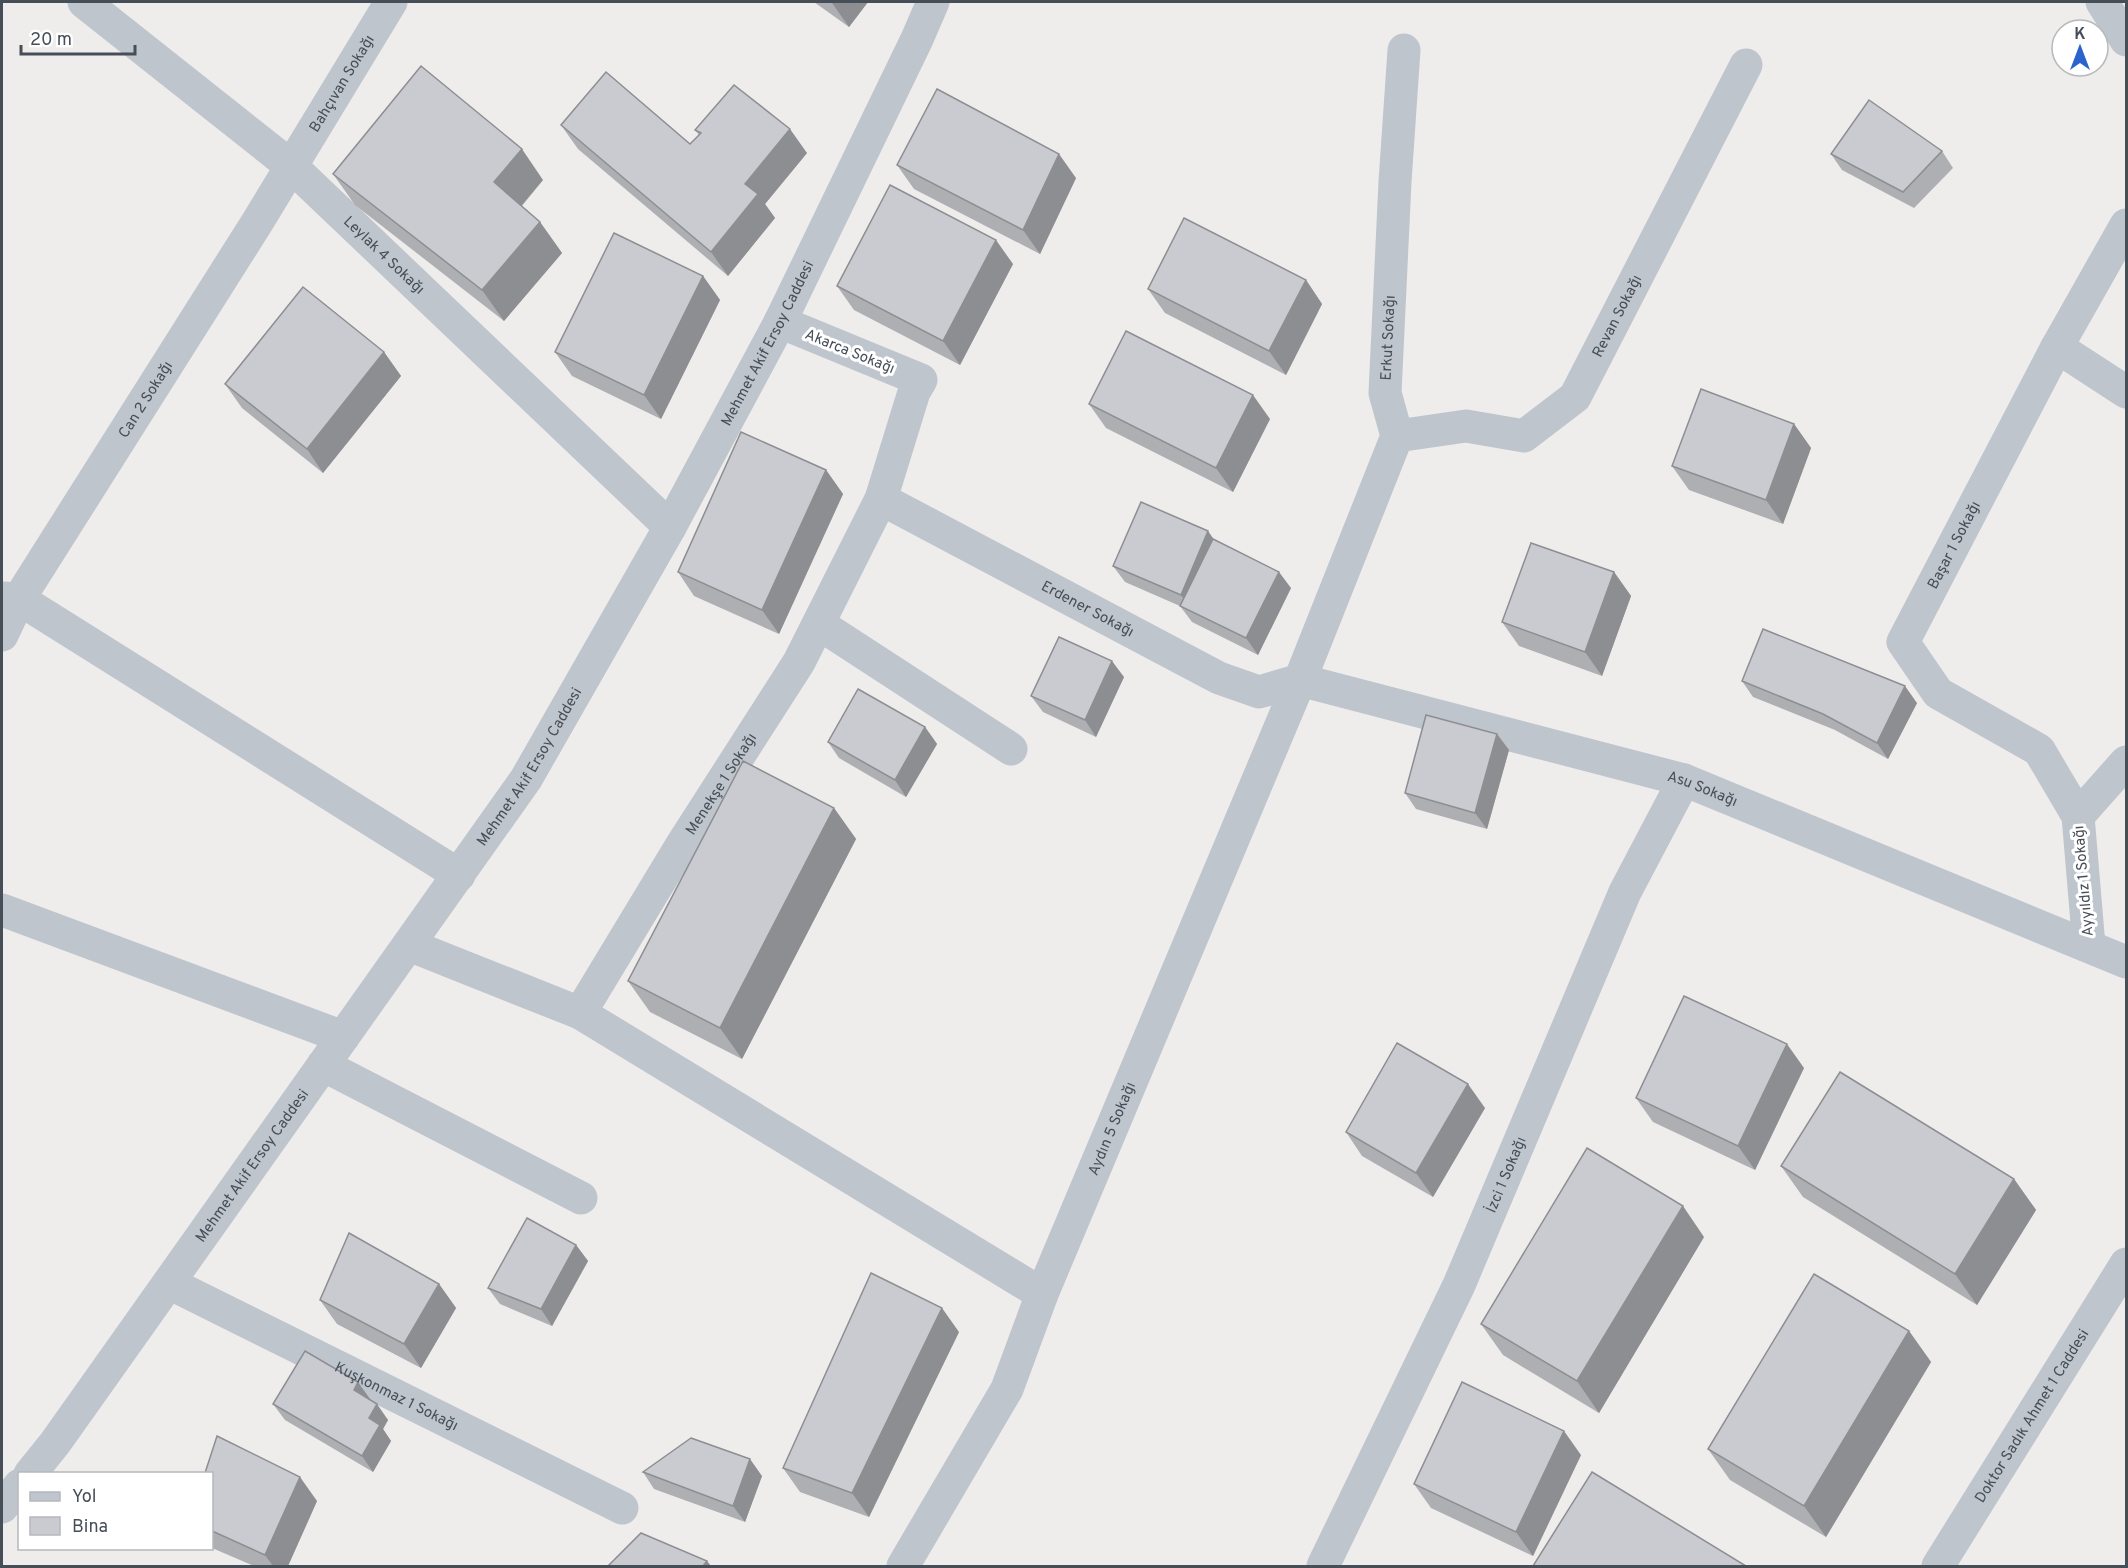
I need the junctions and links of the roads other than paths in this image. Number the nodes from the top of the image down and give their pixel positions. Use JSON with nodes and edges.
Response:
{"nodes":[{"id":1,"x":84,"y":2,"type":"edge"},
{"id":2,"x":391,"y":2,"type":"edge"},
{"id":3,"x":933,"y":2,"type":"edge"},
{"id":4,"x":2102,"y":2,"type":"edge"},
{"id":5,"x":2127,"y":40,"type":"edge"},
{"id":6,"x":1404,"y":50,"type":"dead end"},
{"id":7,"x":1746,"y":65,"type":"dead end"},
{"id":8,"x":291,"y":166,"type":"junction"},
{"id":9,"x":2127,"y":225,"type":"edge"},
{"id":10,"x":780,"y":322,"type":"junction"},
{"id":11,"x":2057,"y":347,"type":"junction"},
{"id":12,"x":921,"y":380,"type":"joint"},
{"id":13,"x":2127,"y":392,"type":"edge"},
{"id":14,"x":1397,"y":436,"type":"junction"},
{"id":15,"x":881,"y":499,"type":"junction"},
{"id":16,"x":670,"y":526,"type":"junction"},
{"id":17,"x":10,"y":598,"type":"edge"},
{"id":18,"x":819,"y":624,"type":"junction"},
{"id":19,"x":2,"y":635,"type":"edge"},
{"id":20,"x":1300,"y":680,"type":"junction"},
{"id":21,"x":1011,"y":749,"type":"dead end"},
{"id":22,"x":2127,"y":762,"type":"edge"},
{"id":23,"x":1684,"y":780,"type":"junction"},
{"id":24,"x":2078,"y":816,"type":"junction"},
{"id":25,"x":459,"y":875,"type":"junction"},
{"id":26,"x":2,"y":910,"type":"edge"},
{"id":27,"x":409,"y":945,"type":"junction"},
{"id":28,"x":2089,"y":946,"type":"junction"},
{"id":29,"x":2127,"y":962,"type":"edge"},
{"id":30,"x":580,"y":1013,"type":"junction"},
{"id":31,"x":343,"y":1037,"type":"junction"},
{"id":32,"x":324,"y":1065,"type":"junction"},
{"id":33,"x":581,"y":1198,"type":"dead end"},
{"id":34,"x":2127,"y":1264,"type":"edge"},
{"id":35,"x":169,"y":1283,"type":"junction"},
{"id":36,"x":1042,"y":1294,"type":"junction"},
{"id":37,"x":31,"y":1472,"type":"edge"},
{"id":38,"x":18,"y":1487,"type":"edge"},
{"id":39,"x":2,"y":1507,"type":"edge"},
{"id":40,"x":622,"y":1508,"type":"dead end"},
{"id":41,"x":1333,"y":1563,"type":"edge"},
{"id":42,"x":903,"y":1566,"type":"edge"},
{"id":43,"x":1938,"y":1566,"type":"edge"}],
"edges":[{"from":1,"to":8,"type":"street","name":"Leylak 4 Sokağı"},
{"from":2,"to":8,"type":"street","name":"Bahçıvan Sokağı"},
{"from":3,"to":10,"type":"street","name":"Mehmet Akif Ersoy Caddesi"},
{"from":4,"to":5,"type":"street"},
{"from":6,"to":14,"type":"street","name":"Erkut Sokağı"},
{"from":7,"to":14,"type":"street","name":"Revan Sokağı"},
{"from":8,"to":16,"type":"street","name":"Leylak 4 Sokağı"},
{"from":8,"to":17,"type":"street","name":"Can 2 Sokağı"},
{"from":9,"to":11,"type":"street","name":"Başar 1 Sokağı"},
{"from":10,"to":12,"type":"street","name":"Akarca Sokağı"},
{"from":10,"to":16,"type":"street","name":"Mehmet Akif Ersoy Caddesi"},
{"from":11,"to":13,"type":"street"},
{"from":11,"to":24,"type":"street","name":"Başar 1 Sokağı"},
{"from":12,"to":15,"type":"street","name":"Menekşe 1 Sokağı"},
{"from":14,"to":20,"type":"street"},
{"from":15,"to":18,"type":"street","name":"Menekşe 1 Sokağı"},
{"from":15,"to":20,"type":"street","name":"Erdener Sokağı"},
{"from":16,"to":25,"type":"street","name":"Mehmet Akif Ersoy Caddesi"},
{"from":17,"to":19,"type":"street","name":"Can 2 Sokağı"},
{"from":17,"to":25,"type":"street"},
{"from":18,"to":21,"type":"street"},
{"from":18,"to":30,"type":"street","name":"Menekşe 1 Sokağı"},
{"from":20,"to":23,"type":"street","name":"Asu Sokağı"},
{"from":20,"to":36,"type":"street","name":"Aydın 5 Sokağı"},
{"from":22,"to":24,"type":"street","name":"Ayyıldız 1 Sokağı"},
{"from":23,"to":28,"type":"street","name":"Asu Sokağı"},
{"from":23,"to":41,"type":"street","name":"İzci 1 Sokağı"},
{"from":24,"to":28,"type":"street","name":"Ayyıldız 1 Sokağı"},
{"from":25,"to":27,"type":"street","name":"Mehmet Akif Ersoy Caddesi"},
{"from":26,"to":31,"type":"street"},
{"from":27,"to":30,"type":"street"},
{"from":27,"to":31,"type":"street","name":"Mehmet Akif Ersoy Caddesi"},
{"from":28,"to":29,"type":"street","name":"Asu Sokağı"},
{"from":30,"to":36,"type":"street"},
{"from":31,"to":32,"type":"street","name":"Mehmet Akif Ersoy Caddesi"},
{"from":32,"to":33,"type":"street"},
{"from":32,"to":35,"type":"street","name":"Mehmet Akif Ersoy Caddesi"},
{"from":34,"to":43,"type":"street","name":"Doktor Sadık Ahmet 1 Caddesi"},
{"from":35,"to":37,"type":"street","name":"Mehmet Akif Ersoy Caddesi"},
{"from":35,"to":40,"type":"street","name":"Kuşkonmaz 1 Sokağı"},
{"from":36,"to":42,"type":"street","name":"Aydın 5 Sokağı"},
{"from":38,"to":39,"type":"street"}]}
